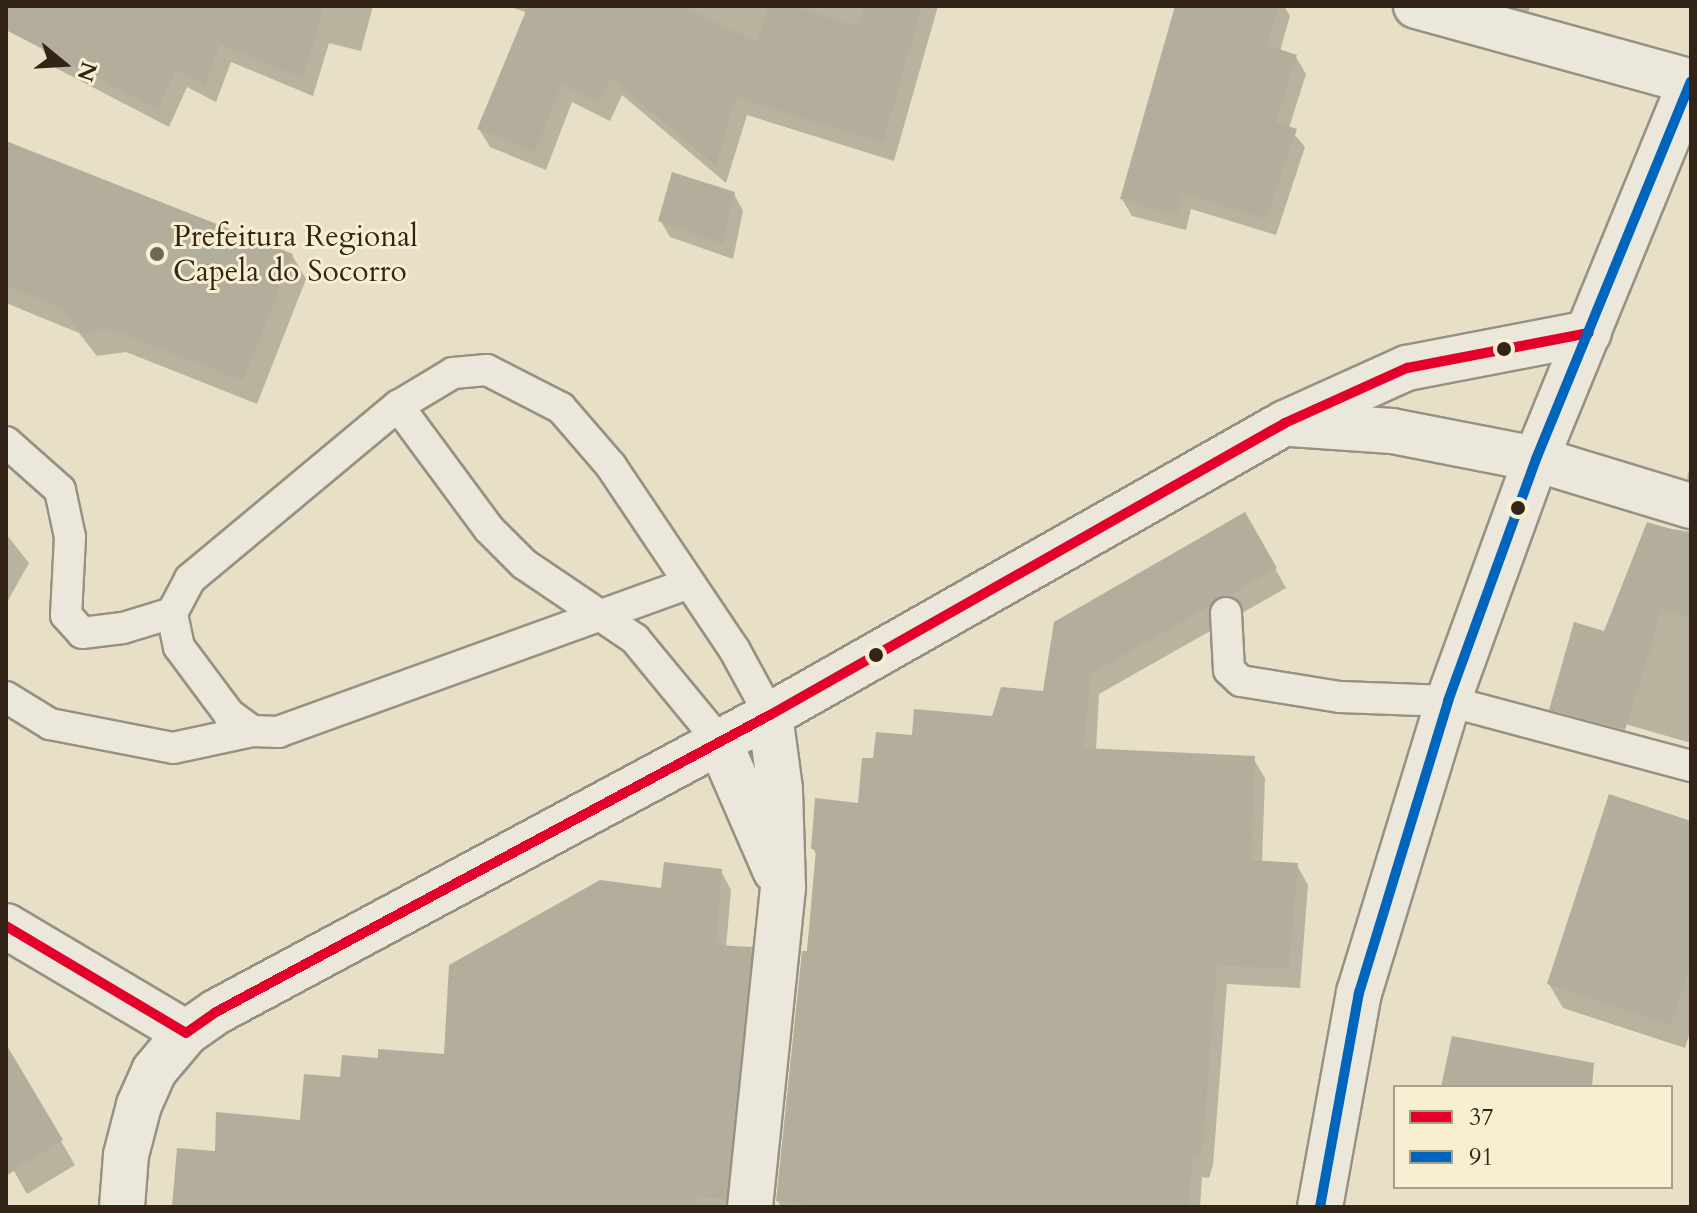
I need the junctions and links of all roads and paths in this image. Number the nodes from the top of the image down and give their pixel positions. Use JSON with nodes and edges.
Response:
{"nodes":[{"id":1,"x":1416,"y":6,"type":"edge"},
{"id":2,"x":1691,"y":82,"type":"edge"},
{"id":3,"x":1589,"y":333,"type":"junction"},
{"id":4,"x":398,"y":406,"type":"junction"},
{"id":5,"x":1285,"y":423,"type":"junction"},
{"id":6,"x":6,"y":442,"type":"edge"},
{"id":7,"x":1536,"y":459,"type":"junction"},
{"id":8,"x":1691,"y":506,"type":"edge"},
{"id":9,"x":687,"y":584,"type":"junction"},
{"id":10,"x":172,"y":613,"type":"junction"},
{"id":11,"x":1226,"y":613,"type":"dead end"},
{"id":12,"x":601,"y":614,"type":"junction"},
{"id":13,"x":6,"y":697,"type":"edge"},
{"id":14,"x":1448,"y":701,"type":"junction"},
{"id":15,"x":770,"y":715,"type":"junction"},
{"id":16,"x":252,"y":731,"type":"junction"},
{"id":17,"x":719,"y":741,"type":"junction"},
{"id":18,"x":1691,"y":766,"type":"edge"},
{"id":19,"x":783,"y":887,"type":"junction"},
{"id":20,"x":6,"y":926,"type":"edge"},
{"id":21,"x":186,"y":1033,"type":"junction"},
{"id":22,"x":122,"y":1207,"type":"edge"},
{"id":23,"x":750,"y":1207,"type":"edge"},
{"id":24,"x":1320,"y":1207,"type":"edge"}],
"edges":[{"from":1,"to":2,"type":"street"},
{"from":2,"to":3,"type":"street"},
{"from":3,"to":5,"type":"street"},
{"from":3,"to":7,"type":"street"},
{"from":4,"to":9,"type":"lane"},
{"from":4,"to":10,"type":"lane"},
{"from":4,"to":12,"type":"lane"},
{"from":5,"to":7,"type":"street"},
{"from":5,"to":15,"type":"street"},
{"from":6,"to":10,"type":"lane"},
{"from":7,"to":8,"type":"street"},
{"from":7,"to":14,"type":"street"},
{"from":9,"to":12,"type":"lane"},
{"from":9,"to":15,"type":"lane"},
{"from":10,"to":16,"type":"lane"},
{"from":11,"to":14,"type":"lane"},
{"from":12,"to":16,"type":"lane"},
{"from":12,"to":17,"type":"lane"},
{"from":13,"to":16,"type":"lane"},
{"from":14,"to":18,"type":"lane"},
{"from":14,"to":24,"type":"street"},
{"from":15,"to":17,"type":"street"},
{"from":15,"to":19,"type":"street"},
{"from":17,"to":19,"type":"street"},
{"from":17,"to":21,"type":"street"},
{"from":19,"to":23,"type":"street"},
{"from":20,"to":21,"type":"street"},
{"from":21,"to":22,"type":"street"}]}
